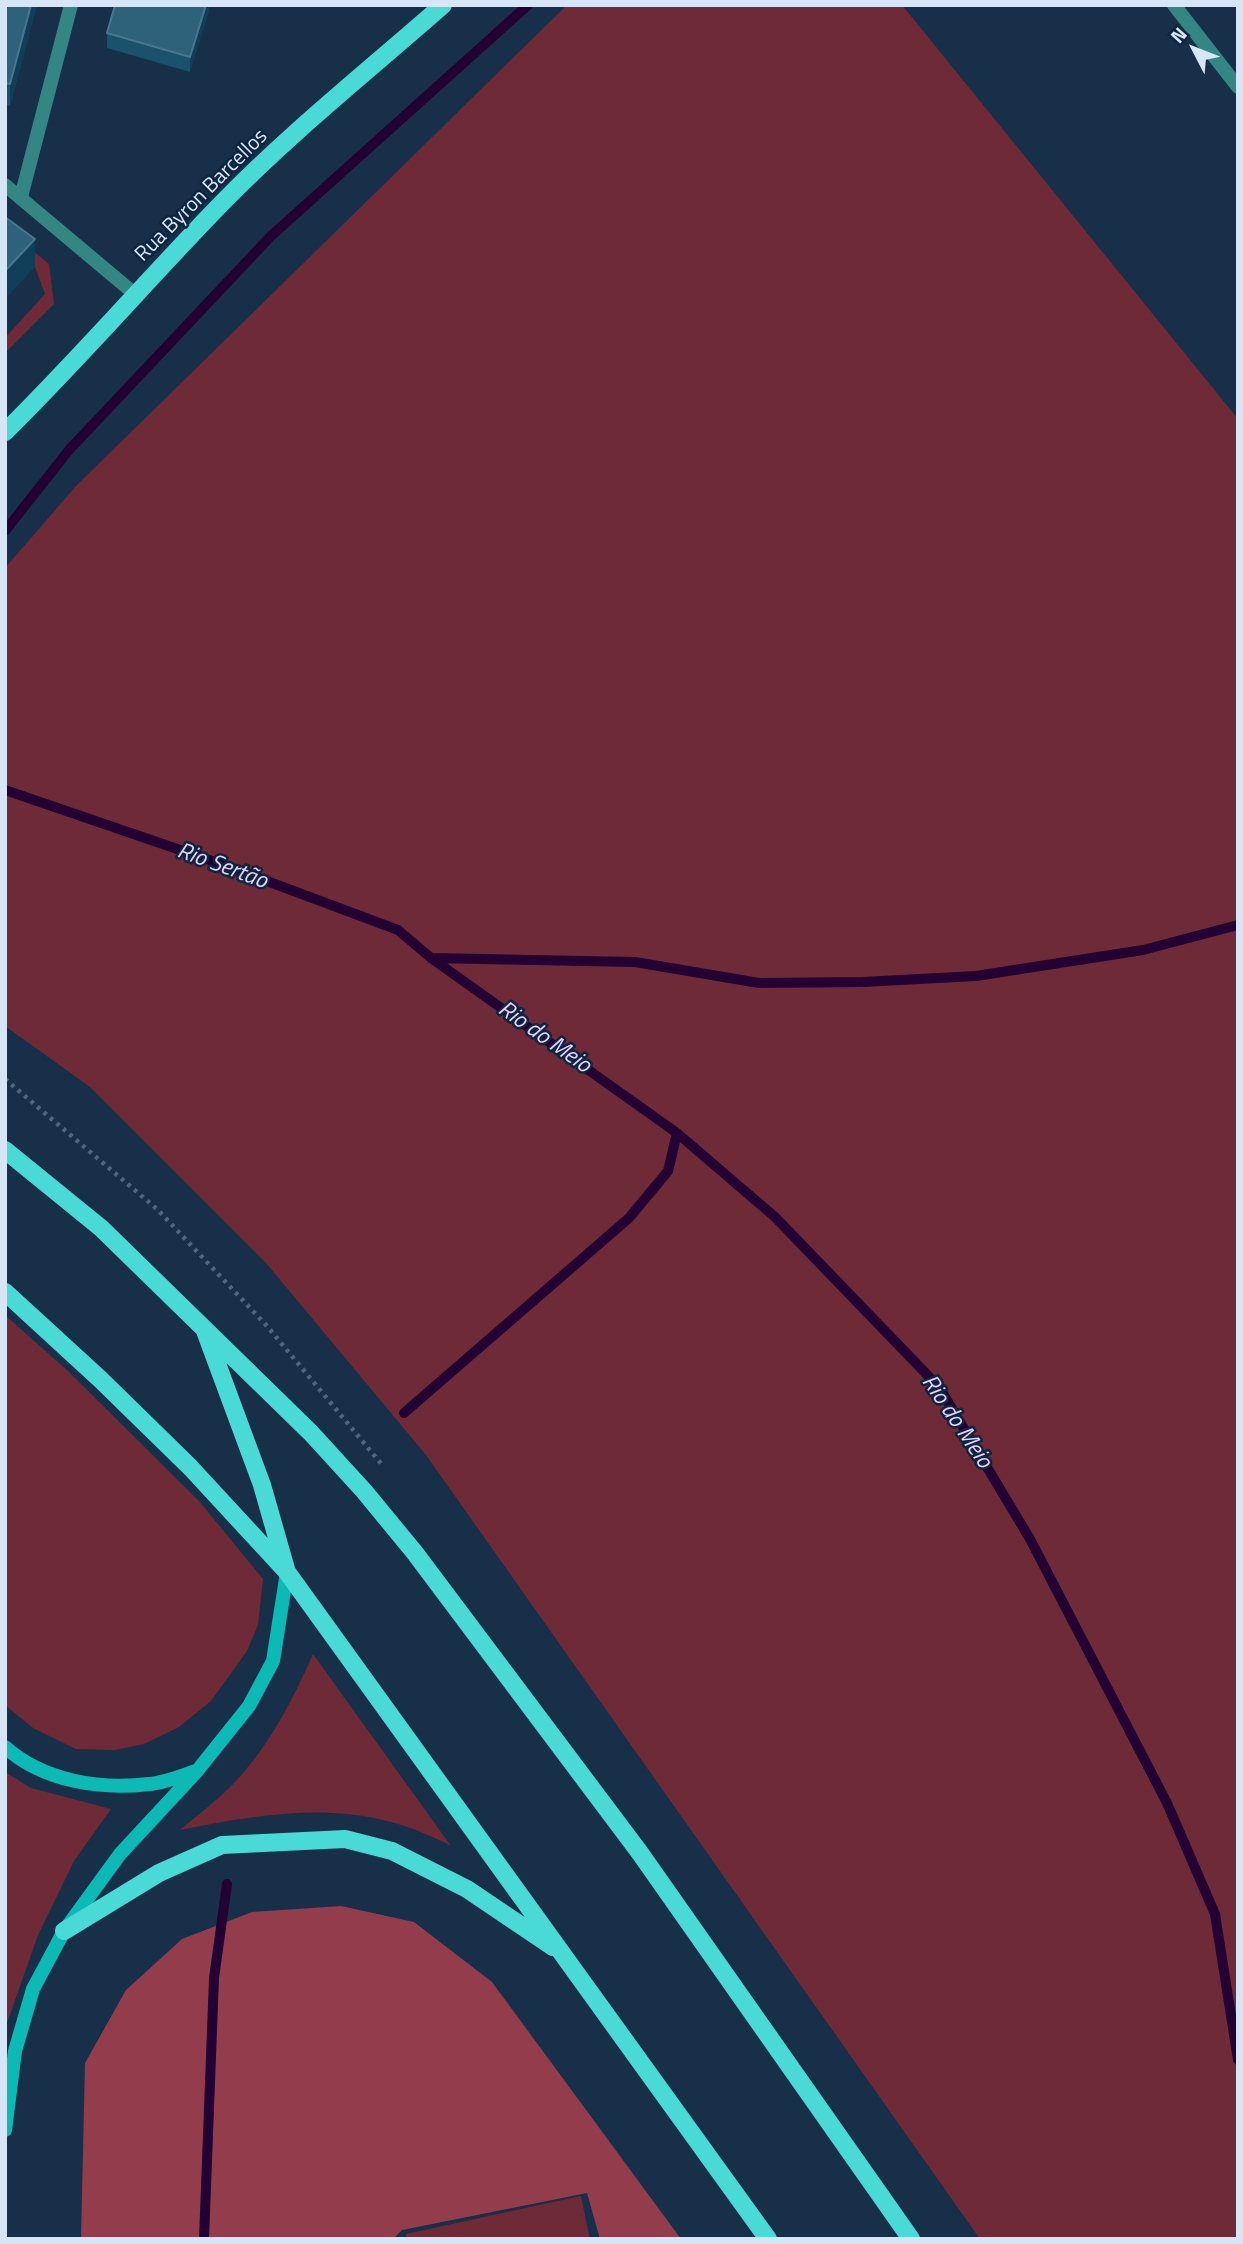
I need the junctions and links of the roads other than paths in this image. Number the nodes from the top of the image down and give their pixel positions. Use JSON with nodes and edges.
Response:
{"nodes":[{"id":1,"x":71,"y":5,"type":"edge"},
{"id":2,"x":443,"y":5,"type":"edge"},
{"id":3,"x":1174,"y":5,"type":"edge"},
{"id":4,"x":1238,"y":87,"type":"edge"},
{"id":5,"x":5,"y":185,"type":"edge"},
{"id":6,"x":21,"y":197,"type":"junction"},
{"id":7,"x":136,"y":295,"type":"junction"},
{"id":8,"x":5,"y":432,"type":"edge"},
{"id":9,"x":5,"y":1150,"type":"edge"},
{"id":10,"x":5,"y":1293,"type":"edge"},
{"id":11,"x":203,"y":1326,"type":"junction"},
{"id":12,"x":287,"y":1573,"type":"junction"},
{"id":13,"x":5,"y":1747,"type":"edge"},
{"id":14,"x":197,"y":1771,"type":"junction"},
{"id":15,"x":64,"y":1930,"type":"junction"},
{"id":16,"x":562,"y":1953,"type":"junction"},
{"id":17,"x":5,"y":2130,"type":"edge"},
{"id":18,"x":768,"y":2239,"type":"edge"},
{"id":19,"x":911,"y":2239,"type":"edge"}],
"edges":[{"from":1,"to":6,"type":"street"},
{"from":2,"to":7,"type":"main road","name":"Rua Byron Barcellos"},
{"from":3,"to":4,"type":"street"},
{"from":5,"to":6,"type":"street"},
{"from":6,"to":7,"type":"street"},
{"from":7,"to":8,"type":"main road","name":"Rua Byron Barcellos"},
{"from":9,"to":11,"type":"main road"},
{"from":10,"to":12,"type":"main road"},
{"from":11,"to":12,"type":"main road"},
{"from":11,"to":19,"type":"main road"},
{"from":12,"to":14,"type":"main road"},
{"from":12,"to":16,"type":"main road"},
{"from":13,"to":14,"type":"main road"},
{"from":14,"to":15,"type":"main road"},
{"from":15,"to":16,"type":"main road"},
{"from":15,"to":17,"type":"main road"},
{"from":16,"to":18,"type":"main road"}]}
